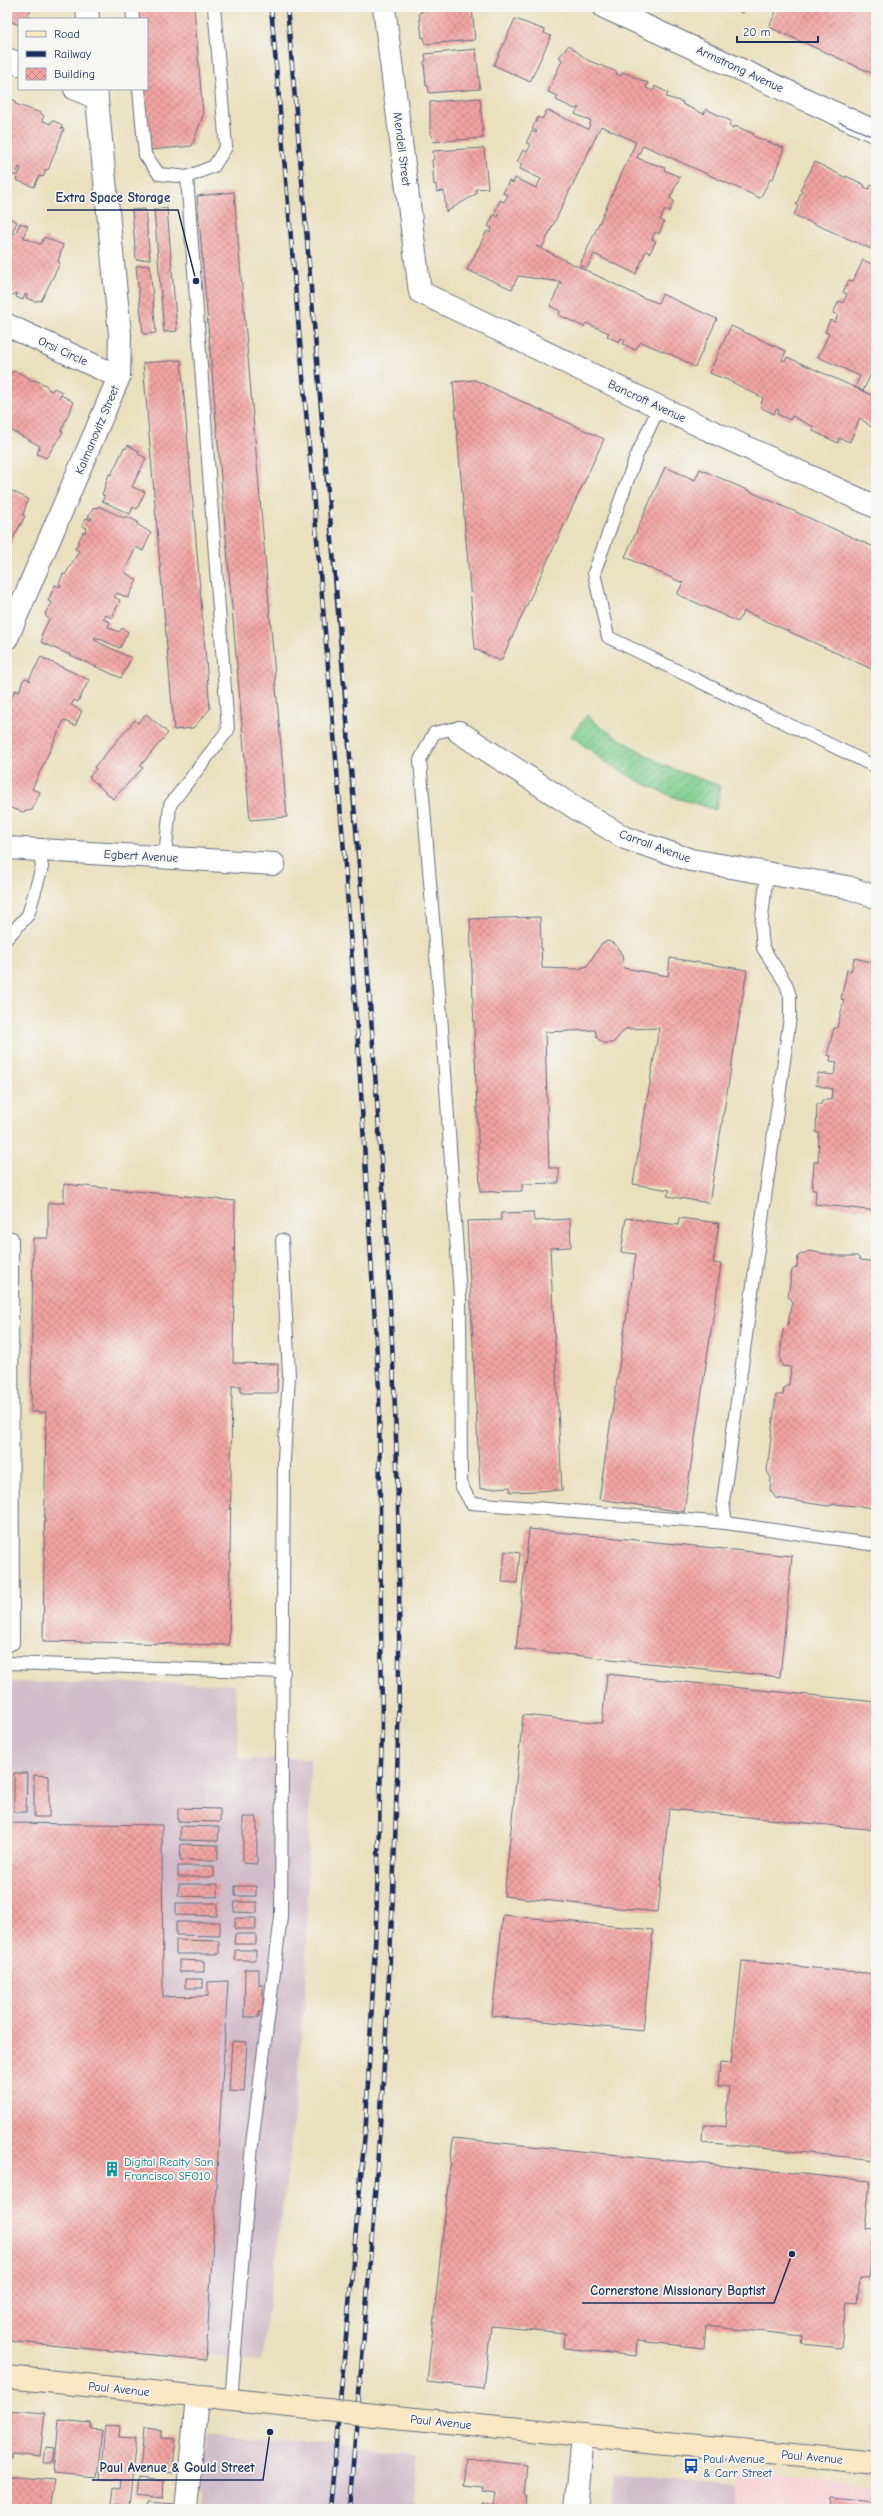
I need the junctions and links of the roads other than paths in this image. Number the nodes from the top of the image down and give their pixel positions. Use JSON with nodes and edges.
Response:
{"nodes":[{"id":1,"x":86,"y":7,"type":"edge"},
{"id":2,"x":132,"y":7,"type":"edge"},
{"id":3,"x":214,"y":7,"type":"edge"},
{"id":4,"x":384,"y":7,"type":"edge"},
{"id":5,"x":604,"y":7,"type":"edge"},
{"id":6,"x":88,"y":18,"type":"edge"},
{"id":7,"x":133,"y":18,"type":"edge"},
{"id":8,"x":7,"y":59,"type":"edge"},
{"id":9,"x":18,"y":64,"type":"edge"},
{"id":10,"x":79,"y":90,"type":"edge"},
{"id":11,"x":139,"y":90,"type":"edge"},
{"id":12,"x":96,"y":94,"type":"edge"},
{"id":13,"x":876,"y":132,"type":"edge"},
{"id":14,"x":187,"y":177,"type":"junction"},
{"id":15,"x":420,"y":292,"type":"joint"},
{"id":16,"x":7,"y":325,"type":"edge"},
{"id":17,"x":119,"y":377,"type":"junction"},
{"id":18,"x":659,"y":407,"type":"junction"},
{"id":19,"x":876,"y":507,"type":"edge"},
{"id":20,"x":14,"y":601,"type":"edge"},
{"id":21,"x":7,"y":638,"type":"edge"},
{"id":22,"x":459,"y":732,"type":"joint"},
{"id":23,"x":876,"y":767,"type":"edge"},
{"id":24,"x":7,"y":848,"type":"edge"},
{"id":25,"x":40,"y":850,"type":"junction"},
{"id":26,"x":165,"y":857,"type":"junction"},
{"id":27,"x":274,"y":864,"type":"dead end"},
{"id":28,"x":767,"y":874,"type":"junction"},
{"id":29,"x":876,"y":897,"type":"edge"},
{"id":30,"x":7,"y":938,"type":"edge"},
{"id":31,"x":7,"y":1238,"type":"edge"},
{"id":32,"x":282,"y":1240,"type":"dead end"},
{"id":33,"x":726,"y":1523,"type":"junction"},
{"id":34,"x":876,"y":1545,"type":"edge"},
{"id":35,"x":7,"y":1646,"type":"edge"},
{"id":36,"x":7,"y":1663,"type":"edge"},
{"id":37,"x":284,"y":1672,"type":"junction"},
{"id":38,"x":7,"y":2377,"type":"edge"},
{"id":39,"x":197,"y":2398,"type":"junction"},
{"id":40,"x":231,"y":2401,"type":"junction"},
{"id":41,"x":583,"y":2435,"type":"junction"},
{"id":42,"x":876,"y":2463,"type":"edge"},
{"id":43,"x":186,"y":2509,"type":"edge"},
{"id":44,"x":576,"y":2509,"type":"edge"}],
"edges":[{"from":1,"to":6,"type":"street"},
{"from":2,"to":7,"type":"lane"},
{"from":3,"to":14,"type":"lane"},
{"from":4,"to":15,"type":"street","name":"Mendell Street"},
{"from":5,"to":13,"type":"street","name":"Armstrong Avenue"},
{"from":8,"to":9,"type":"street"},
{"from":10,"to":12,"type":"street"},
{"from":11,"to":14,"type":"lane"},
{"from":12,"to":17,"type":"street","name":"Kalmanovitz Street"},
{"from":14,"to":26,"type":"lane"},
{"from":15,"to":18,"type":"street","name":"Bancroft Avenue"},
{"from":16,"to":17,"type":"street","name":"Orsi Circle"},
{"from":17,"to":20,"type":"street","name":"Kalmanovitz Street"},
{"from":18,"to":19,"type":"street","name":"Bancroft Avenue"},
{"from":18,"to":23,"type":"lane"},
{"from":20,"to":21,"type":"street","name":"Kalmanovitz Street"},
{"from":22,"to":28,"type":"street","name":"Carroll Avenue"},
{"from":22,"to":33,"type":"lane"},
{"from":24,"to":25,"type":"street","name":"Egbert Avenue"},
{"from":25,"to":26,"type":"street","name":"Egbert Avenue"},
{"from":25,"to":30,"type":"lane"},
{"from":26,"to":27,"type":"street","name":"Egbert Avenue"},
{"from":28,"to":29,"type":"street","name":"Carroll Avenue"},
{"from":28,"to":33,"type":"lane"},
{"from":31,"to":35,"type":"lane"},
{"from":32,"to":37,"type":"lane"},
{"from":33,"to":34,"type":"lane"},
{"from":36,"to":37,"type":"lane"},
{"from":37,"to":40,"type":"lane"},
{"from":38,"to":39,"type":"main road","name":"Paul Avenue"},
{"from":39,"to":40,"type":"main road","name":"Paul Avenue"},
{"from":39,"to":43,"type":"street"},
{"from":40,"to":41,"type":"main road","name":"Paul Avenue","bridge":true},
{"from":41,"to":42,"type":"main road","name":"Paul Avenue"},
{"from":41,"to":44,"type":"street"}]}
